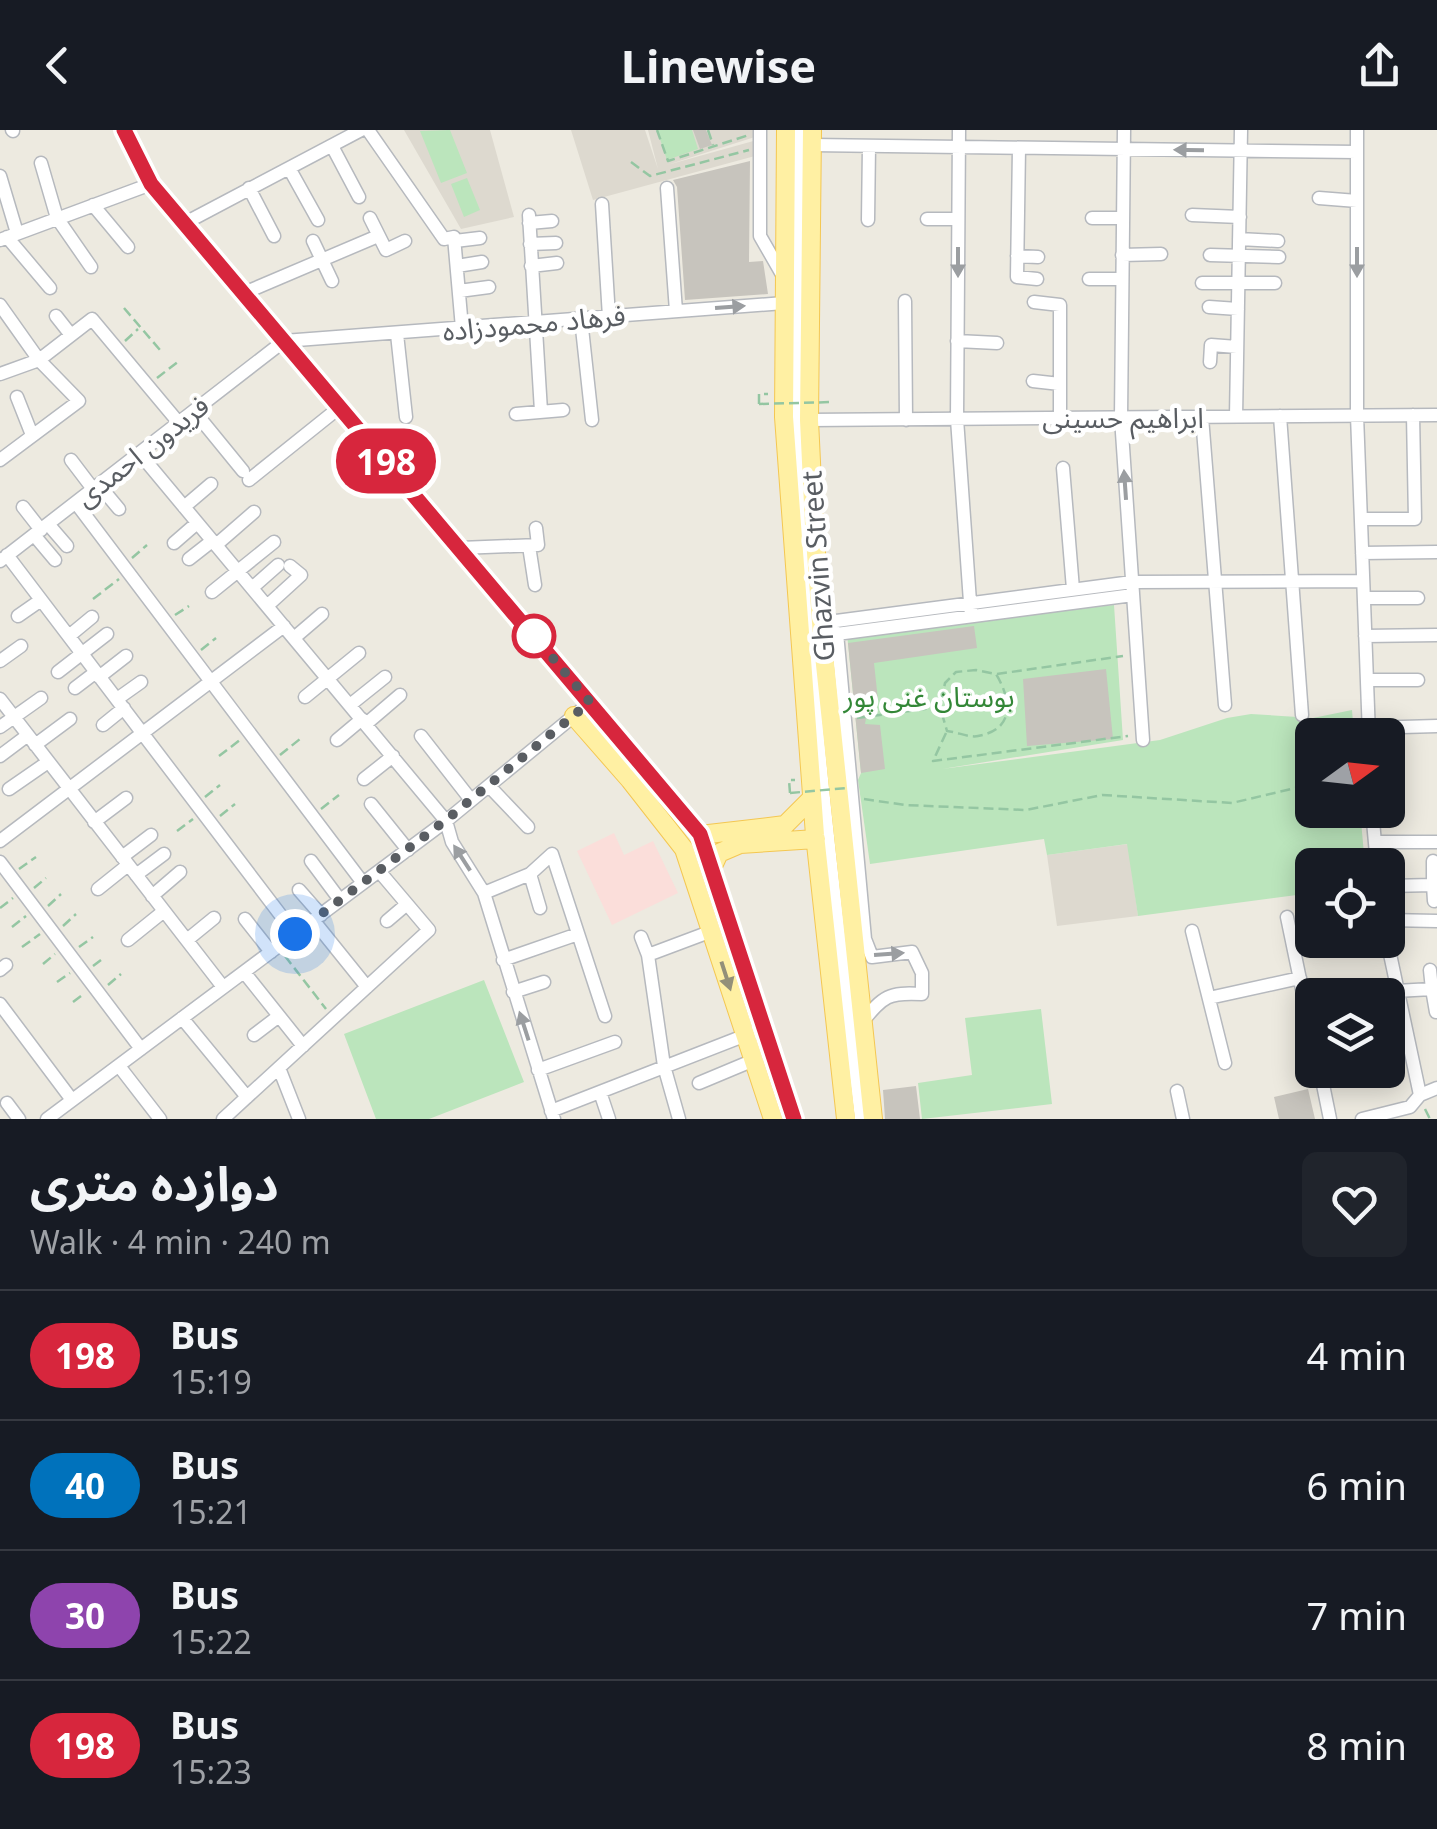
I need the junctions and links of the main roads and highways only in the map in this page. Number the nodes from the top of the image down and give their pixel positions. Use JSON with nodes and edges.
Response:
{"nodes":[{"id":1,"x":124,"y":130,"type":"edge"},
{"id":2,"x":786,"y":130,"type":"edge"},
{"id":3,"x":808,"y":135,"type":"edge"},
{"id":4,"x":574,"y":716,"type":"road end"},
{"id":5,"x":812,"y":798,"type":"junction"},
{"id":6,"x":700,"y":834,"type":"junction"},
{"id":7,"x":816,"y":838,"type":"junction"},
{"id":8,"x":712,"y":868,"type":"junction"},
{"id":9,"x":773,"y":1119,"type":"edge"},
{"id":10,"x":794,"y":1119,"type":"edge"},
{"id":11,"x":846,"y":1119,"type":"edge"},
{"id":12,"x":872,"y":1119,"type":"edge"}],
"edges":[{"from":1,"to":6,"type":"main road"},
{"from":2,"to":5,"type":"main road","name":"Ghazvin Street"},
{"from":3,"to":12,"type":"main road","name":"Ghazvin Street"},
{"from":4,"to":9,"type":"main road","one_way":true},
{"from":5,"to":6,"type":"main road"},
{"from":5,"to":7,"type":"main road","name":"Ghazvin Street"},
{"from":6,"to":8,"type":"main road"},
{"from":7,"to":8,"type":"main road"},
{"from":7,"to":11,"type":"main road","name":"Ghazvin Street"},
{"from":8,"to":10,"type":"main road"}]}
